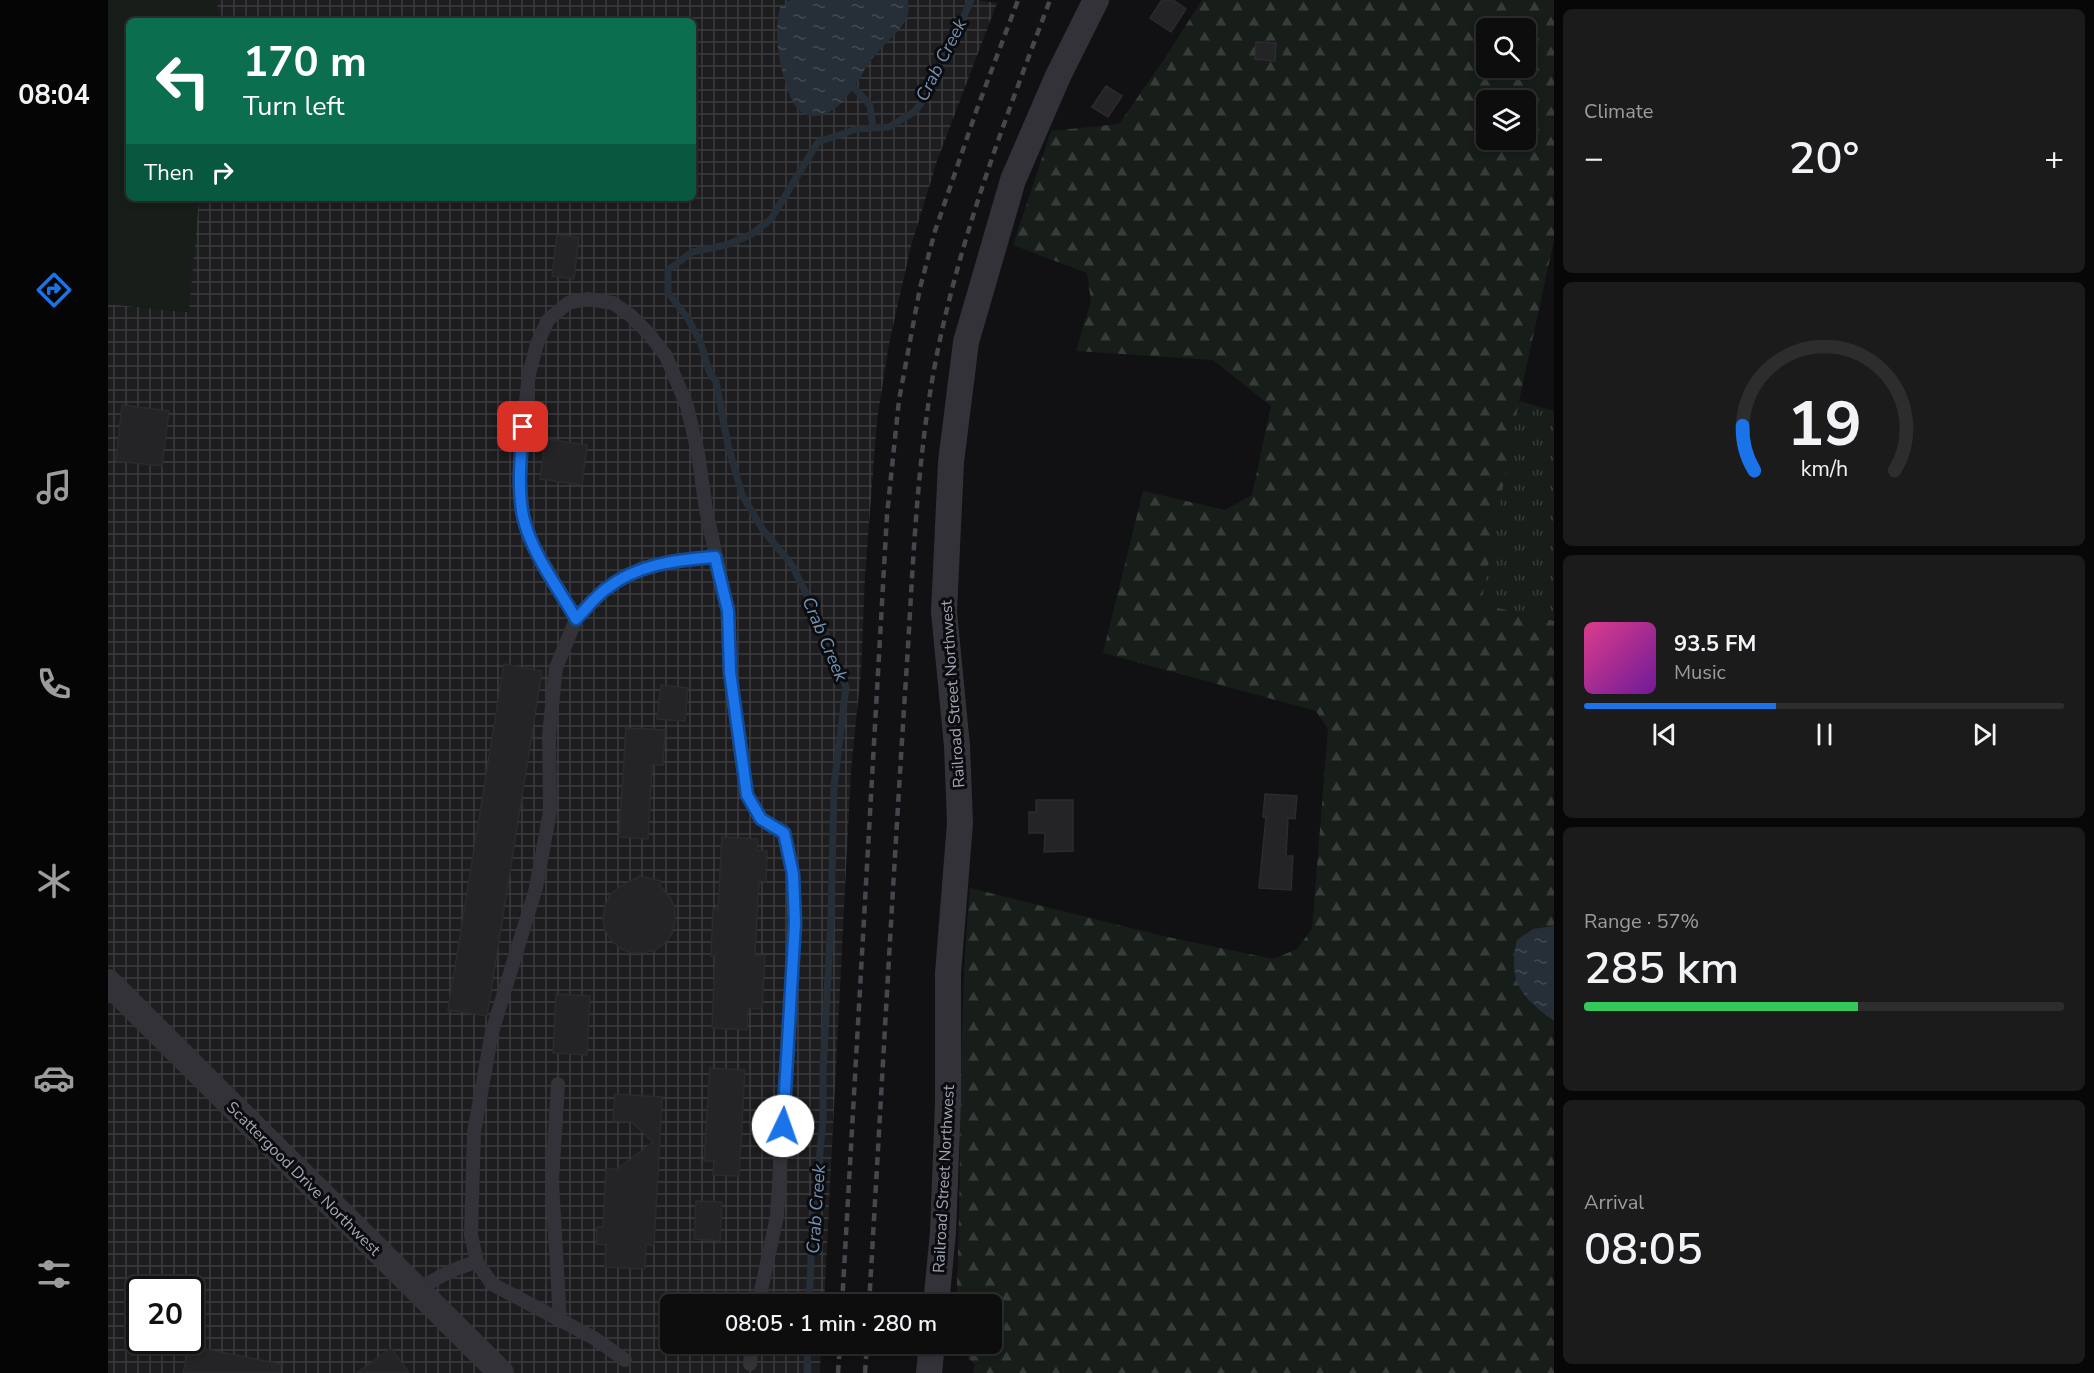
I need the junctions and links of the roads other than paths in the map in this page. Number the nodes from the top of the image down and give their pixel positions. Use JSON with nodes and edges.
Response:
{"nodes":[{"id":1,"x":1096,"y":0,"type":"edge"},
{"id":2,"x":715,"y":557,"type":"junction"},
{"id":3,"x":576,"y":619,"type":"junction"},
{"id":4,"x":108,"y":982,"type":"edge"},
{"id":5,"x":558,"y":1084,"type":"dead end"},
{"id":6,"x":477,"y":1262,"type":"junction"},
{"id":7,"x":418,"y":1291,"type":"junction"},
{"id":8,"x":760,"y":1294,"type":"edge"},
{"id":9,"x":937,"y":1294,"type":"edge"},
{"id":10,"x":560,"y":1321,"type":"junction"},
{"id":11,"x":751,"y":1354,"type":"edge"},
{"id":12,"x":931,"y":1354,"type":"edge"},
{"id":13,"x":625,"y":1360,"type":"dead end"},
{"id":14,"x":750,"y":1364,"type":"dead end"},
{"id":15,"x":501,"y":1373,"type":"edge"},
{"id":16,"x":929,"y":1373,"type":"edge"}],
"edges":[{"from":1,"to":9,"type":"street","name":"Railroad Street Northwest"},
{"from":2,"to":3,"type":"lane"},
{"from":2,"to":3,"type":"lane"},
{"from":2,"to":8,"type":"lane"},
{"from":3,"to":6,"type":"lane"},
{"from":4,"to":7,"type":"street","name":"Scattergood Drive Northwest"},
{"from":5,"to":10,"type":"lane"},
{"from":6,"to":7,"type":"lane"},
{"from":6,"to":10,"type":"lane"},
{"from":7,"to":15,"type":"street","name":"Scattergood Drive Northwest"},
{"from":10,"to":13,"type":"lane"},
{"from":11,"to":14,"type":"lane"},
{"from":12,"to":16,"type":"street"}]}
